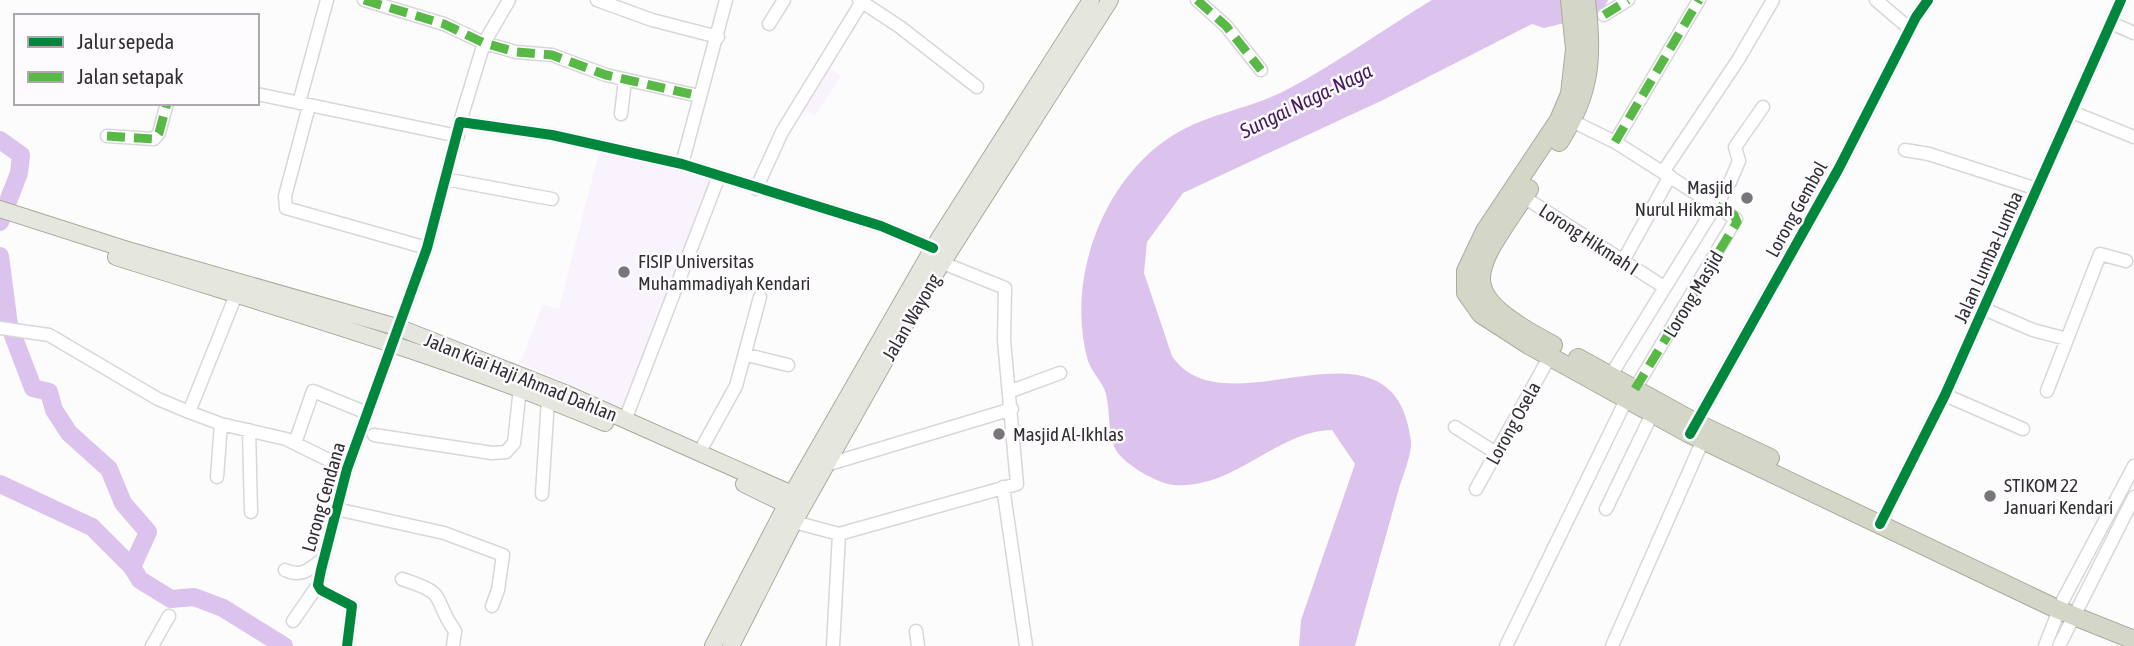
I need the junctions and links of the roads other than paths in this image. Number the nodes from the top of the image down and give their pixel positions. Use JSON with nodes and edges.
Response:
{"nodes":[{"id":1,"x":327,"y":0,"type":"edge"},
{"id":2,"x":364,"y":0,"type":"edge"},
{"id":3,"x":509,"y":0,"type":"edge"},
{"id":4,"x":597,"y":0,"type":"edge"},
{"id":5,"x":726,"y":0,"type":"edge"},
{"id":6,"x":783,"y":0,"type":"edge"},
{"id":7,"x":1091,"y":0,"type":"edge"},
{"id":8,"x":1110,"y":0,"type":"edge"},
{"id":9,"x":1198,"y":0,"type":"edge"},
{"id":10,"x":1570,"y":0,"type":"edge"},
{"id":11,"x":1586,"y":0,"type":"edge"},
{"id":12,"x":1628,"y":0,"type":"edge"},
{"id":13,"x":1699,"y":0,"type":"edge"},
{"id":14,"x":1773,"y":0,"type":"edge"},
{"id":15,"x":1876,"y":0,"type":"edge"},
{"id":16,"x":1928,"y":0,"type":"edge"},
{"id":17,"x":2121,"y":0,"type":"edge"},
{"id":18,"x":861,"y":1,"type":"edge"},
{"id":19,"x":404,"y":6,"type":"edge"},
{"id":20,"x":1604,"y":15,"type":"dead end"},
{"id":21,"x":2111,"y":23,"type":"junction"},
{"id":22,"x":769,"y":24,"type":"dead end"},
{"id":23,"x":1910,"y":29,"type":"junction"},
{"id":24,"x":1582,"y":31,"type":"junction"},
{"id":25,"x":2134,"y":33,"type":"edge"},
{"id":26,"x":718,"y":37,"type":"junction"},
{"id":27,"x":484,"y":43,"type":"junction"},
{"id":28,"x":1261,"y":70,"type":"dead end"},
{"id":29,"x":625,"y":80,"type":"junction"},
{"id":30,"x":977,"y":87,"type":"dead end"},
{"id":31,"x":259,"y":94,"type":"edge"},
{"id":32,"x":699,"y":96,"type":"junction"},
{"id":33,"x":166,"y":105,"type":"edge"},
{"id":34,"x":304,"y":105,"type":"junction"},
{"id":35,"x":1763,"y":107,"type":"dead end"},
{"id":36,"x":2072,"y":112,"type":"junction"},
{"id":37,"x":621,"y":114,"type":"dead end"},
{"id":38,"x":1572,"y":121,"type":"junction"},
{"id":39,"x":460,"y":122,"type":"junction"},
{"id":40,"x":107,"y":136,"type":"dead end"},
{"id":41,"x":458,"y":136,"type":"junction"},
{"id":42,"x":2134,"y":137,"type":"edge"},
{"id":43,"x":1615,"y":142,"type":"junction"},
{"id":44,"x":1905,"y":150,"type":"dead end"},
{"id":45,"x":682,"y":164,"type":"junction"},
{"id":46,"x":1667,"y":174,"type":"junction"},
{"id":47,"x":719,"y":176,"type":"junction"},
{"id":48,"x":446,"y":179,"type":"junction"},
{"id":49,"x":756,"y":189,"type":"junction"},
{"id":50,"x":2037,"y":189,"type":"junction"},
{"id":51,"x":1518,"y":194,"type":"junction"},
{"id":52,"x":552,"y":199,"type":"dead end"},
{"id":53,"x":1717,"y":205,"type":"junction"},
{"id":54,"x":6,"y":217,"type":"edge"},
{"id":55,"x":427,"y":248,"type":"junction"},
{"id":56,"x":933,"y":248,"type":"junction"},
{"id":57,"x":1623,"y":261,"type":"junction"},
{"id":58,"x":2126,"y":261,"type":"dead end"},
{"id":59,"x":943,"y":263,"type":"junction"},
{"id":60,"x":1664,"y":287,"type":"junction"},
{"id":61,"x":236,"y":295,"type":"junction"},
{"id":62,"x":760,"y":298,"type":"dead end"},
{"id":63,"x":1984,"y":309,"type":"junction"},
{"id":64,"x":0,"y":328,"type":"edge"},
{"id":65,"x":397,"y":335,"type":"junction"},
{"id":66,"x":2067,"y":339,"type":"junction"},
{"id":67,"x":747,"y":355,"type":"junction"},
{"id":68,"x":1550,"y":356,"type":"junction"},
{"id":69,"x":788,"y":365,"type":"dead end"},
{"id":70,"x":1060,"y":373,"type":"dead end"},
{"id":71,"x":1611,"y":375,"type":"junction"},
{"id":72,"x":520,"y":388,"type":"junction"},
{"id":73,"x":1011,"y":391,"type":"junction"},
{"id":74,"x":2047,"y":391,"type":"dead end"},
{"id":75,"x":1631,"y":393,"type":"junction"},
{"id":76,"x":1945,"y":395,"type":"junction"},
{"id":77,"x":548,"y":399,"type":"junction"},
{"id":78,"x":1012,"y":409,"type":"junction"},
{"id":79,"x":189,"y":412,"type":"junction"},
{"id":80,"x":1653,"y":412,"type":"junction"},
{"id":81,"x":368,"y":413,"type":"junction"},
{"id":82,"x":625,"y":420,"type":"junction"},
{"id":83,"x":221,"y":424,"type":"junction"},
{"id":84,"x":1455,"y":427,"type":"dead end"},
{"id":85,"x":2023,"y":429,"type":"dead end"},
{"id":86,"x":249,"y":430,"type":"junction"},
{"id":87,"x":1696,"y":432,"type":"junction"},
{"id":88,"x":374,"y":435,"type":"dead end"},
{"id":89,"x":295,"y":443,"type":"junction"},
{"id":90,"x":699,"y":453,"type":"junction"},
{"id":91,"x":1496,"y":453,"type":"junction"},
{"id":92,"x":826,"y":465,"type":"junction"},
{"id":93,"x":2134,"y":466,"type":"edge"},
{"id":94,"x":347,"y":469,"type":"junction"},
{"id":95,"x":217,"y":477,"type":"dead end"},
{"id":96,"x":1003,"y":487,"type":"junction"},
{"id":97,"x":1476,"y":489,"type":"dead end"},
{"id":98,"x":542,"y":494,"type":"dead end"},
{"id":99,"x":2134,"y":497,"type":"edge"},
{"id":100,"x":786,"y":498,"type":"junction"},
{"id":101,"x":336,"y":509,"type":"junction"},
{"id":102,"x":1606,"y":509,"type":"dead end"},
{"id":103,"x":251,"y":512,"type":"dead end"},
{"id":104,"x":1882,"y":519,"type":"junction"},
{"id":105,"x":794,"y":522,"type":"junction"},
{"id":106,"x":839,"y":534,"type":"junction"},
{"id":107,"x":324,"y":558,"type":"junction"},
{"id":108,"x":285,"y":570,"type":"dead end"},
{"id":109,"x":401,"y":579,"type":"dead end"},
{"id":110,"x":318,"y":585,"type":"junction"},
{"id":111,"x":492,"y":607,"type":"dead end"},
{"id":112,"x":2068,"y":608,"type":"junction"},
{"id":113,"x":169,"y":616,"type":"dead end"},
{"id":114,"x":293,"y":621,"type":"dead end"},
{"id":115,"x":2134,"y":630,"type":"edge"},
{"id":116,"x":916,"y":631,"type":"dead end"},
{"id":117,"x":2134,"y":640,"type":"edge"},
{"id":118,"x":152,"y":646,"type":"edge"},
{"id":119,"x":347,"y":646,"type":"edge"},
{"id":120,"x":453,"y":646,"type":"edge"},
{"id":121,"x":713,"y":646,"type":"edge"},
{"id":122,"x":731,"y":646,"type":"edge"},
{"id":123,"x":833,"y":646,"type":"edge"},
{"id":124,"x":918,"y":646,"type":"edge"},
{"id":125,"x":1026,"y":646,"type":"edge"},
{"id":126,"x":1506,"y":646,"type":"edge"},
{"id":127,"x":1612,"y":646,"type":"edge"},
{"id":128,"x":2045,"y":646,"type":"edge"},
{"id":129,"x":2059,"y":646,"type":"edge"}],
"edges":[{"from":1,"to":34,"type":"street"},
{"from":2,"to":19,"type":"street"},
{"from":3,"to":27,"type":"street","name":"Lorong Cendana"},
{"from":4,"to":26,"type":"street"},
{"from":5,"to":26,"type":"street"},
{"from":6,"to":22,"type":"street"},
{"from":7,"to":56,"type":"main road","name":"Jalan Wayong"},
{"from":8,"to":59,"type":"main road","name":"Jalan Wayong"},
{"from":9,"to":28,"type":"street"},
{"from":10,"to":24,"type":"highway"},
{"from":11,"to":24,"type":"highway"},
{"from":12,"to":20,"type":"street"},
{"from":13,"to":43,"type":"street"},
{"from":14,"to":46,"type":"street"},
{"from":15,"to":23,"type":"street"},
{"from":16,"to":23,"type":"street","name":"Lorong Gembol"},
{"from":17,"to":21,"type":"street","name":"Jalan Lumba-Lumba"},
{"from":18,"to":30,"type":"street"},
{"from":18,"to":49,"type":"street"},
{"from":19,"to":27,"type":"street"},
{"from":21,"to":25,"type":"street"},
{"from":21,"to":36,"type":"street","name":"Jalan Lumba-Lumba"},
{"from":23,"to":87,"type":"street","name":"Lorong Gembol"},
{"from":24,"to":38,"type":"highway"},
{"from":24,"to":51,"type":"highway"},
{"from":26,"to":32,"type":"street"},
{"from":27,"to":29,"type":"street"},
{"from":27,"to":39,"type":"street","name":"Lorong Cendana"},
{"from":29,"to":32,"type":"street"},
{"from":29,"to":37,"type":"street"},
{"from":31,"to":34,"type":"street"},
{"from":32,"to":45,"type":"street"},
{"from":33,"to":40,"type":"street"},
{"from":34,"to":41,"type":"street"},
{"from":34,"to":55,"type":"street"},
{"from":35,"to":53,"type":"street"},
{"from":36,"to":42,"type":"street"},
{"from":36,"to":50,"type":"street","name":"Jalan Lumba-Lumba"},
{"from":38,"to":43,"type":"street"},
{"from":38,"to":51,"type":"highway"},
{"from":39,"to":41,"type":"street","name":"Lorong Cendana"},
{"from":39,"to":45,"type":"street"},
{"from":41,"to":48,"type":"street","name":"Lorong Cendana"},
{"from":43,"to":46,"type":"street"},
{"from":44,"to":50,"type":"street"},
{"from":45,"to":47,"type":"street"},
{"from":46,"to":53,"type":"street"},
{"from":46,"to":57,"type":"street"},
{"from":47,"to":49,"type":"street"},
{"from":47,"to":82,"type":"street"},
{"from":48,"to":52,"type":"street"},
{"from":48,"to":55,"type":"street","name":"Lorong Cendana"},
{"from":49,"to":56,"type":"street"},
{"from":50,"to":63,"type":"street","name":"Jalan Lumba-Lumba"},
{"from":51,"to":57,"type":"street","name":"Lorong Hikmah I"},
{"from":51,"to":68,"type":"highway"},
{"from":51,"to":71,"type":"highway"},
{"from":53,"to":60,"type":"street"},
{"from":53,"to":75,"type":"street","name":"Lorong Masjid"},
{"from":54,"to":61,"type":"main road","name":"Jalan Kiai Haji Ahmad Dahlan"},
{"from":54,"to":65,"type":"main road","name":"Jalan Kiai Haji Ahmad Dahlan"},
{"from":55,"to":65,"type":"street","name":"Lorong Cendana"},
{"from":56,"to":100,"type":"main road","name":"Jalan Wayong"},
{"from":57,"to":60,"type":"street","name":"Lorong Hikmah I"},
{"from":58,"to":66,"type":"street"},
{"from":59,"to":73,"type":"street"},
{"from":59,"to":92,"type":"main road","name":"Jalan Wayong"},
{"from":60,"to":71,"type":"street"},
{"from":61,"to":65,"type":"main road","name":"Jalan Kiai Haji Ahmad Dahlan"},
{"from":61,"to":79,"type":"street"},
{"from":62,"to":67,"type":"street"},
{"from":63,"to":66,"type":"street"},
{"from":63,"to":76,"type":"street","name":"Jalan Lumba-Lumba"},
{"from":64,"to":79,"type":"street"},
{"from":65,"to":72,"type":"main road","name":"Jalan Kiai Haji Ahmad Dahlan"},
{"from":65,"to":81,"type":"street","name":"Lorong Cendana"},
{"from":65,"to":82,"type":"main road","name":"Jalan Kiai Haji Ahmad Dahlan"},
{"from":66,"to":74,"type":"street"},
{"from":67,"to":69,"type":"street"},
{"from":67,"to":90,"type":"street"},
{"from":68,"to":75,"type":"highway"},
{"from":68,"to":91,"type":"street","name":"Lorong Osela"},
{"from":70,"to":73,"type":"street"},
{"from":71,"to":75,"type":"highway"},
{"from":72,"to":77,"type":"main road","name":"Jalan Kiai Haji Ahmad Dahlan"},
{"from":72,"to":88,"type":"street"},
{"from":73,"to":78,"type":"street"},
{"from":75,"to":80,"type":"highway"},
{"from":75,"to":87,"type":"highway"},
{"from":75,"to":126,"type":"street"},
{"from":76,"to":85,"type":"street"},
{"from":76,"to":104,"type":"street","name":"Jalan Lumba-Lumba"},
{"from":77,"to":98,"type":"street"},
{"from":77,"to":100,"type":"main road","name":"Jalan Kiai Haji Ahmad Dahlan"},
{"from":78,"to":92,"type":"street"},
{"from":78,"to":96,"type":"street"},
{"from":79,"to":83,"type":"street"},
{"from":80,"to":87,"type":"highway"},
{"from":80,"to":102,"type":"street"},
{"from":81,"to":89,"type":"street"},
{"from":81,"to":94,"type":"street","name":"Lorong Cendana"},
{"from":82,"to":90,"type":"main road","name":"Jalan Kiai Haji Ahmad Dahlan"},
{"from":83,"to":86,"type":"street"},
{"from":83,"to":95,"type":"street"},
{"from":84,"to":91,"type":"street"},
{"from":86,"to":89,"type":"street"},
{"from":86,"to":103,"type":"street"},
{"from":87,"to":104,"type":"highway"},
{"from":87,"to":127,"type":"street","name":"Lorong Gembol"},
{"from":89,"to":94,"type":"street"},
{"from":90,"to":100,"type":"main road","name":"Jalan Kiai Haji Ahmad Dahlan"},
{"from":91,"to":97,"type":"street","name":"Lorong Osela"},
{"from":92,"to":105,"type":"main road","name":"Jalan Wayong"},
{"from":93,"to":112,"type":"street"},
{"from":94,"to":101,"type":"street","name":"Lorong Cendana"},
{"from":96,"to":106,"type":"street"},
{"from":96,"to":125,"type":"street"},
{"from":99,"to":112,"type":"street"},
{"from":100,"to":121,"type":"main road","name":"Jalan Wayong"},
{"from":101,"to":107,"type":"street","name":"Lorong Cendana"},
{"from":101,"to":111,"type":"street"},
{"from":104,"to":112,"type":"highway"},
{"from":105,"to":106,"type":"street"},
{"from":105,"to":122,"type":"main road","name":"Jalan Wayong"},
{"from":106,"to":123,"type":"street"},
{"from":107,"to":108,"type":"street"},
{"from":107,"to":110,"type":"street","name":"Lorong Cendana"},
{"from":109,"to":120,"type":"street"},
{"from":110,"to":114,"type":"street"},
{"from":110,"to":119,"type":"street"},
{"from":112,"to":115,"type":"highway"},
{"from":112,"to":117,"type":"highway"},
{"from":112,"to":128,"type":"street"},
{"from":112,"to":129,"type":"street"},
{"from":113,"to":118,"type":"street"},
{"from":116,"to":124,"type":"street"}]}
